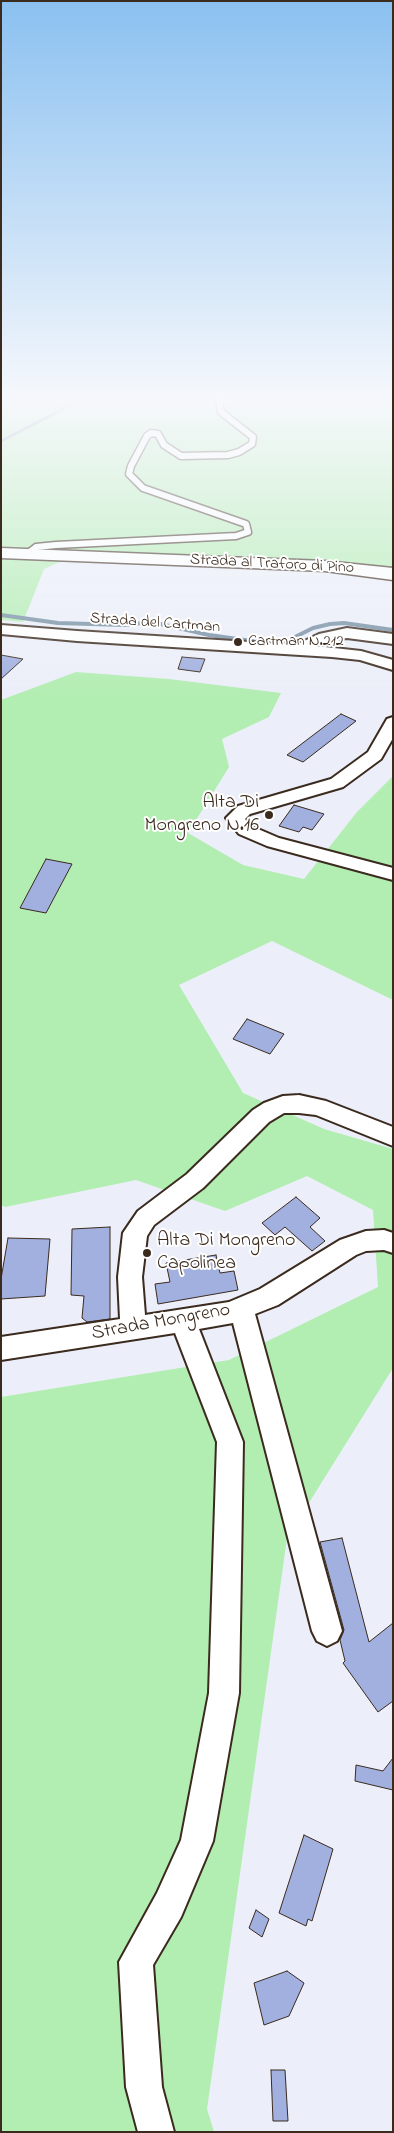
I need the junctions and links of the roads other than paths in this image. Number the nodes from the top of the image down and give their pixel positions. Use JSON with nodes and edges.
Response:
{"nodes":[{"id":1,"x":178,"y":501,"type":"edge"},
{"id":2,"x":1,"y":553,"type":"edge"},
{"id":3,"x":27,"y":554,"type":"junction"},
{"id":4,"x":393,"y":574,"type":"edge"},
{"id":5,"x":1,"y":629,"type":"edge"},
{"id":6,"x":393,"y":639,"type":"edge"},
{"id":7,"x":297,"y":649,"type":"junction"},
{"id":8,"x":393,"y":665,"type":"edge"},
{"id":9,"x":393,"y":722,"type":"edge"},
{"id":10,"x":393,"y":874,"type":"edge"},
{"id":11,"x":393,"y":1137,"type":"edge"},
{"id":12,"x":393,"y":1243,"type":"edge"},
{"id":13,"x":241,"y":1308,"type":"junction"},
{"id":14,"x":183,"y":1320,"type":"junction"},
{"id":15,"x":133,"y":1328,"type":"junction"},
{"id":16,"x":1,"y":1349,"type":"edge"},
{"id":17,"x":327,"y":1630,"type":"dead end"},
{"id":18,"x":156,"y":2132,"type":"edge"}],
"edges":[{"from":1,"to":3,"type":"lane"},
{"from":2,"to":3,"type":"main road","name":"Strada al Traforo di Pino"},
{"from":3,"to":4,"type":"main road","name":"Strada al Traforo di Pino"},
{"from":5,"to":7,"type":"street","name":"Strada del Cartman"},
{"from":6,"to":7,"type":"street","name":"Strada del Cartman"},
{"from":7,"to":8,"type":"street"},
{"from":9,"to":10,"type":"street"},
{"from":11,"to":15,"type":"street"},
{"from":12,"to":13,"type":"street","name":"Strada Mongreno"},
{"from":13,"to":14,"type":"street","name":"Strada Mongreno"},
{"from":13,"to":17,"type":"street"},
{"from":14,"to":15,"type":"street","name":"Strada Mongreno"},
{"from":14,"to":18,"type":"street"},
{"from":15,"to":16,"type":"street","name":"Strada Mongreno"}]}
